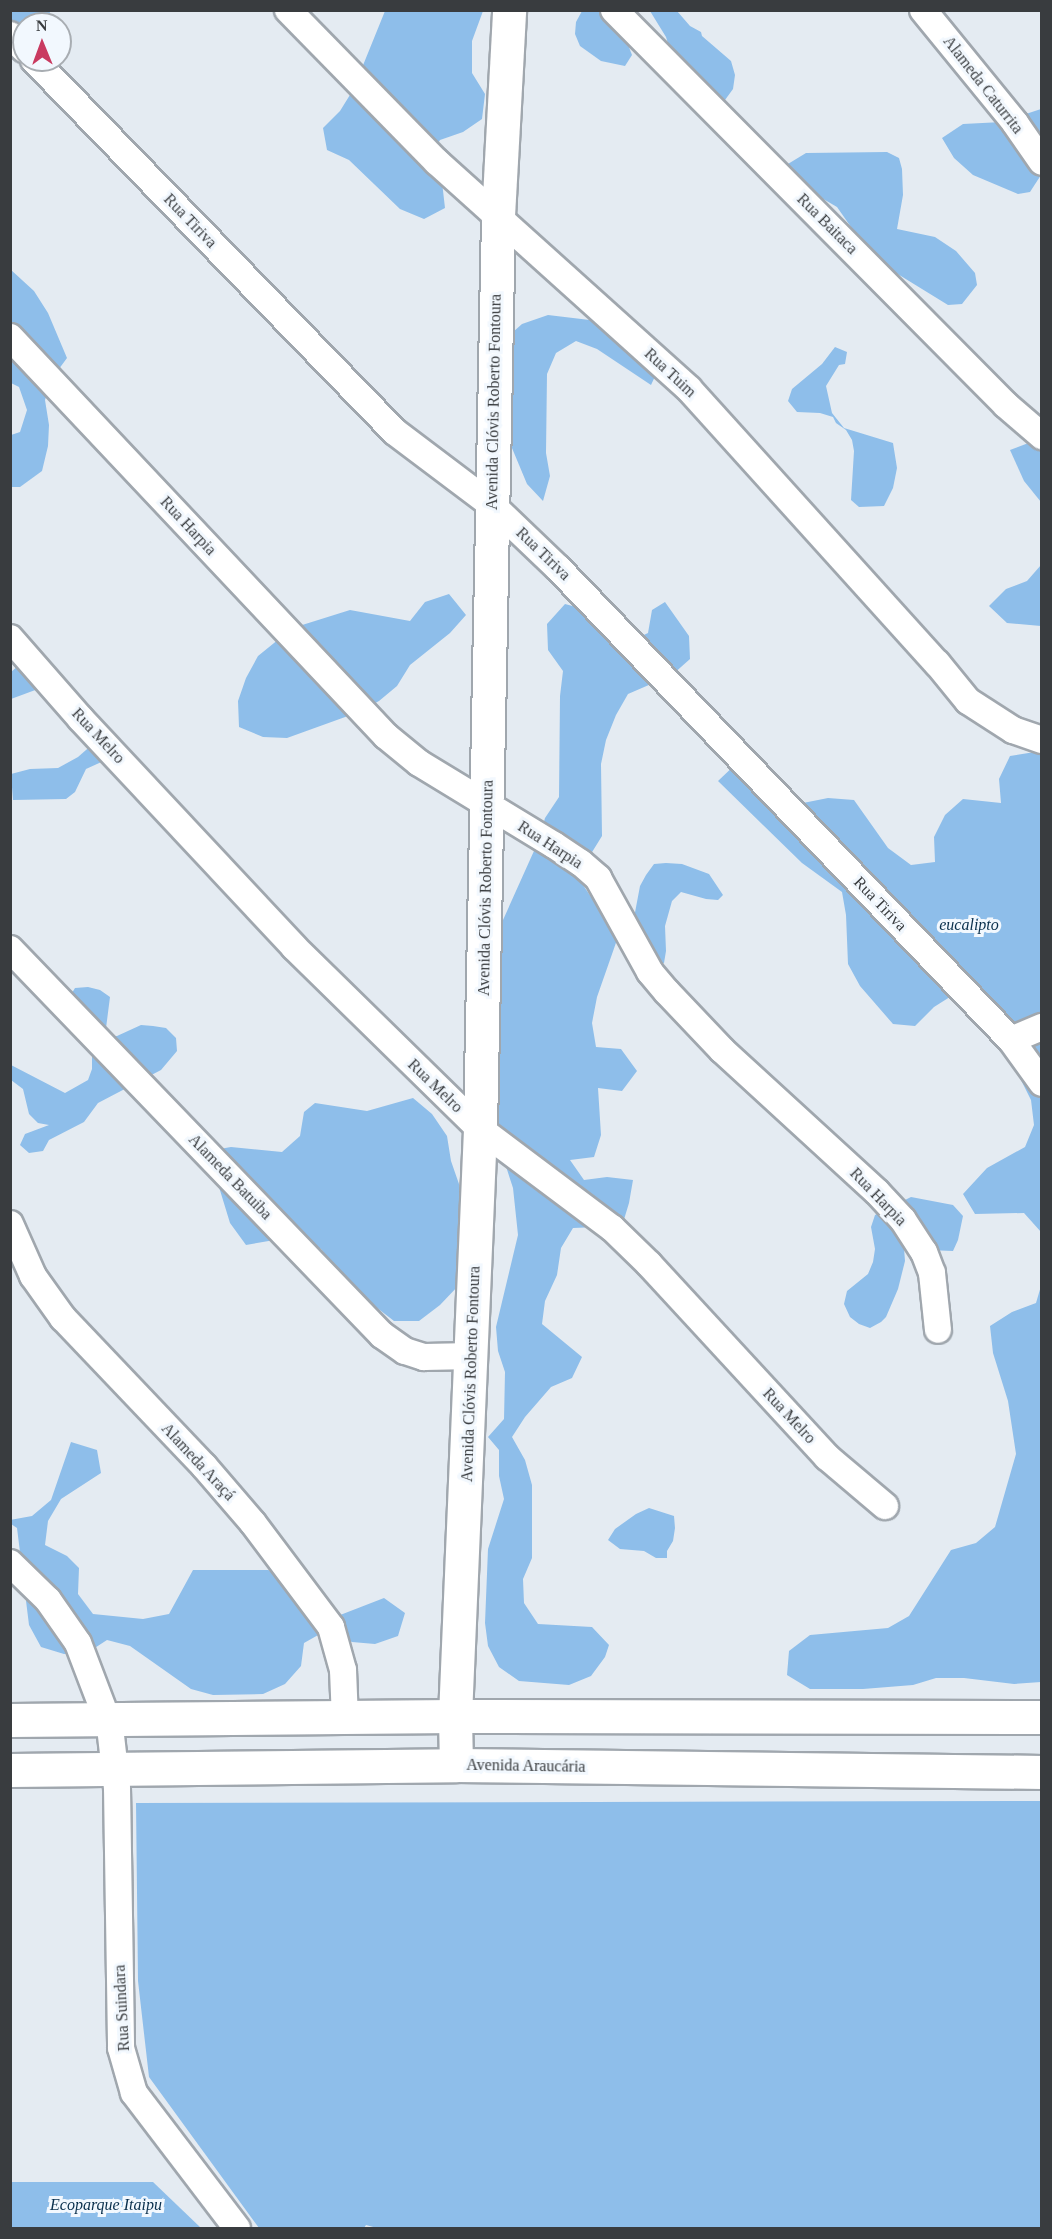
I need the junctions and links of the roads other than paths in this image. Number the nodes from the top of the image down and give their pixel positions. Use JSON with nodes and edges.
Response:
{"nodes":[{"id":1,"x":288,"y":10,"type":"edge"},
{"id":2,"x":509,"y":10,"type":"edge"},
{"id":3,"x":614,"y":10,"type":"edge"},
{"id":4,"x":923,"y":10,"type":"edge"},
{"id":5,"x":46,"y":72,"type":"edge"},
{"id":6,"x":1041,"y":162,"type":"edge"},
{"id":7,"x":498,"y":216,"type":"junction"},
{"id":8,"x":10,"y":337,"type":"edge"},
{"id":9,"x":1041,"y":436,"type":"edge"},
{"id":10,"x":492,"y":505,"type":"junction"},
{"id":11,"x":10,"y":638,"type":"edge"},
{"id":12,"x":1041,"y":740,"type":"edge"},
{"id":13,"x":488,"y":806,"type":"junction"},
{"id":14,"x":10,"y":949,"type":"edge"},
{"id":15,"x":1041,"y":1028,"type":"edge"},
{"id":16,"x":1011,"y":1040,"type":"junction"},
{"id":17,"x":1041,"y":1083,"type":"edge"},
{"id":18,"x":480,"y":1130,"type":"junction"},
{"id":19,"x":10,"y":1224,"type":"edge"},
{"id":20,"x":939,"y":1330,"type":"dead end"},
{"id":21,"x":472,"y":1356,"type":"junction"},
{"id":22,"x":885,"y":1506,"type":"dead end"},
{"id":23,"x":10,"y":1563,"type":"edge"},
{"id":24,"x":455,"y":1716,"type":"junction"},
{"id":25,"x":1041,"y":1717,"type":"edge"},
{"id":26,"x":345,"y":1719,"type":"junction"},
{"id":27,"x":10,"y":1720,"type":"edge"},
{"id":28,"x":108,"y":1720,"type":"junction"},
{"id":29,"x":456,"y":1765,"type":"junction"},
{"id":30,"x":10,"y":1770,"type":"edge"},
{"id":31,"x":1041,"y":1772,"type":"edge"},
{"id":32,"x":116,"y":1779,"type":"junction"},
{"id":33,"x":237,"y":2229,"type":"edge"}],
"edges":[{"from":1,"to":7,"type":"street","name":"Rua Tuim"},
{"from":2,"to":7,"type":"street","name":"Avenida Clóvis Roberto Fontoura"},
{"from":3,"to":9,"type":"street","name":"Rua Baitaca"},
{"from":4,"to":6,"type":"street","name":"Alameda Caturrita"},
{"from":5,"to":10,"type":"street","name":"Rua Tiriva"},
{"from":7,"to":10,"type":"street","name":"Avenida Clóvis Roberto Fontoura"},
{"from":7,"to":12,"type":"street","name":"Rua Tuim"},
{"from":8,"to":13,"type":"street","name":"Rua Harpia"},
{"from":10,"to":13,"type":"street","name":"Avenida Clóvis Roberto Fontoura"},
{"from":10,"to":16,"type":"street","name":"Rua Tiriva"},
{"from":11,"to":18,"type":"street","name":"Rua Melro"},
{"from":13,"to":18,"type":"street","name":"Avenida Clóvis Roberto Fontoura"},
{"from":13,"to":20,"type":"street","name":"Rua Harpia"},
{"from":14,"to":21,"type":"street","name":"Alameda Batuiba"},
{"from":15,"to":16,"type":"street"},
{"from":16,"to":17,"type":"street","name":"Rua Tiriva"},
{"from":18,"to":21,"type":"street","name":"Avenida Clóvis Roberto Fontoura"},
{"from":18,"to":22,"type":"street","name":"Rua Melro"},
{"from":19,"to":26,"type":"street","name":"Alameda Araçá"},
{"from":21,"to":24,"type":"street","name":"Avenida Clóvis Roberto Fontoura"},
{"from":23,"to":28,"type":"street","name":"Rua Suindara"},
{"from":24,"to":25,"type":"street"},
{"from":24,"to":26,"type":"street"},
{"from":24,"to":29,"type":"street","name":"Avenida Clóvis Roberto Fontoura"},
{"from":26,"to":28,"type":"street"},
{"from":27,"to":28,"type":"street"},
{"from":28,"to":32,"type":"street","name":"Rua Suindara"},
{"from":29,"to":31,"type":"street","name":"Avenida Araucária"},
{"from":29,"to":32,"type":"street","name":"Avenida Araucária"},
{"from":30,"to":32,"type":"street","name":"Avenida Araucária"},
{"from":32,"to":33,"type":"street","name":"Rua Suindara"}]}
